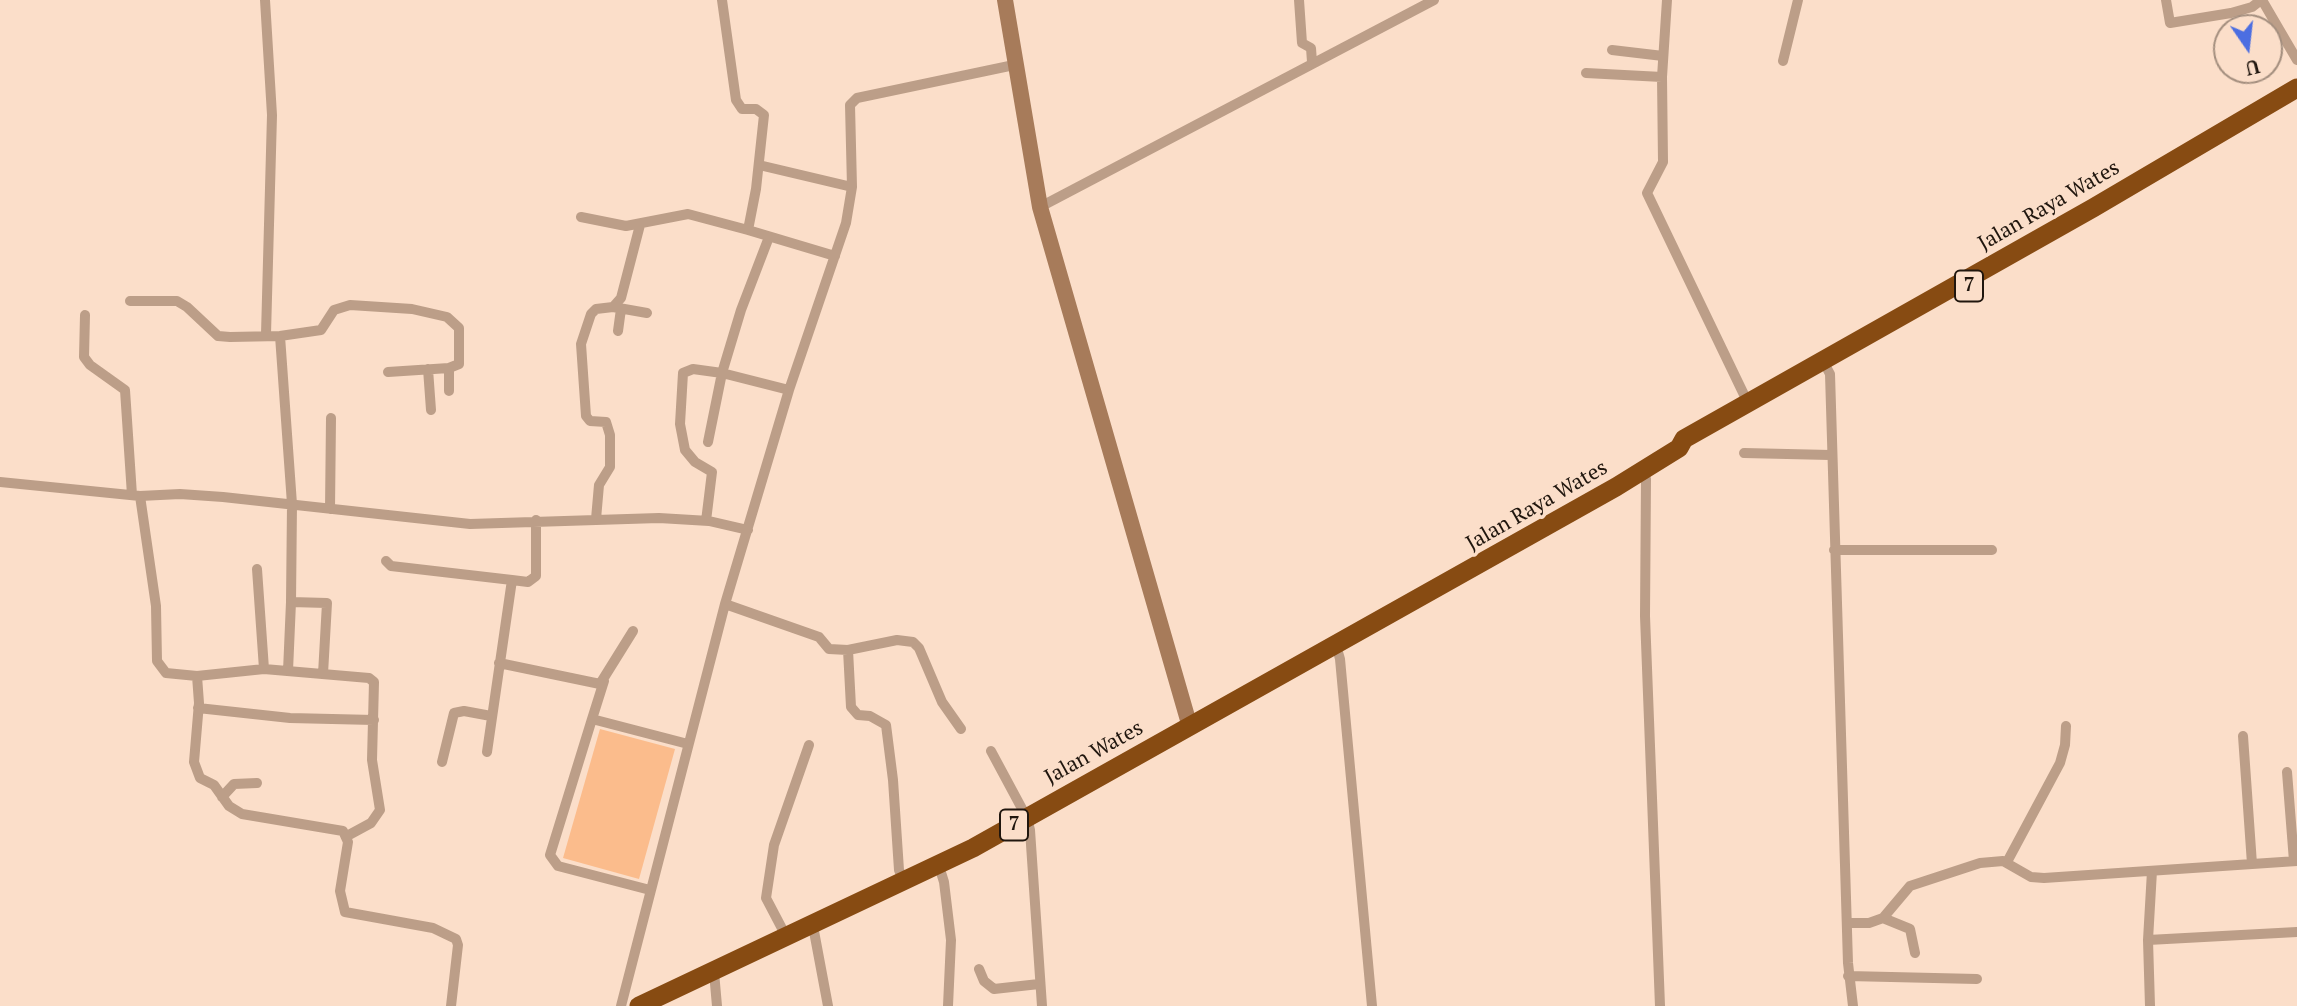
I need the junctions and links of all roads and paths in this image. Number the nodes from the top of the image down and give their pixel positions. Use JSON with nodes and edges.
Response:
{"nodes":[{"id":1,"x":265,"y":0,"type":"edge"},
{"id":2,"x":722,"y":0,"type":"edge"},
{"id":3,"x":1005,"y":0,"type":"edge"},
{"id":4,"x":1299,"y":0,"type":"edge"},
{"id":5,"x":1434,"y":0,"type":"edge"},
{"id":6,"x":1667,"y":0,"type":"edge"},
{"id":7,"x":1798,"y":0,"type":"edge"},
{"id":8,"x":2166,"y":0,"type":"edge"},
{"id":9,"x":2262,"y":0,"type":"edge"},
{"id":10,"x":1612,"y":50,"type":"dead end"},
{"id":11,"x":1662,"y":56,"type":"junction"},
{"id":12,"x":2297,"y":60,"type":"edge"},
{"id":13,"x":1783,"y":61,"type":"dead end"},
{"id":14,"x":1312,"y":62,"type":"junction"},
{"id":15,"x":1014,"y":65,"type":"junction"},
{"id":16,"x":1586,"y":73,"type":"dead end"},
{"id":17,"x":1662,"y":77,"type":"junction"},
{"id":18,"x":2297,"y":88,"type":"edge"},
{"id":19,"x":2297,"y":99,"type":"edge"},
{"id":20,"x":2275,"y":107,"type":"junction"},
{"id":21,"x":759,"y":165,"type":"junction"},
{"id":22,"x":852,"y":187,"type":"junction"},
{"id":23,"x":1040,"y":207,"type":"junction"},
{"id":24,"x":581,"y":217,"type":"dead end"},
{"id":25,"x":640,"y":225,"type":"junction"},
{"id":26,"x":748,"y":230,"type":"junction"},
{"id":27,"x":769,"y":237,"type":"junction"},
{"id":28,"x":835,"y":256,"type":"junction"},
{"id":29,"x":130,"y":302,"type":"dead end"},
{"id":30,"x":617,"y":308,"type":"junction"},
{"id":31,"x":647,"y":313,"type":"dead end"},
{"id":32,"x":85,"y":315,"type":"dead end"},
{"id":33,"x":618,"y":331,"type":"dead end"},
{"id":34,"x":266,"y":334,"type":"junction"},
{"id":35,"x":280,"y":336,"type":"junction"},
{"id":36,"x":1825,"y":364,"type":"junction"},
{"id":37,"x":449,"y":368,"type":"junction"},
{"id":38,"x":428,"y":369,"type":"junction"},
{"id":39,"x":388,"y":372,"type":"dead end"},
{"id":40,"x":722,"y":373,"type":"junction"},
{"id":41,"x":789,"y":390,"type":"junction"},
{"id":42,"x":449,"y":391,"type":"dead end"},
{"id":43,"x":1748,"y":403,"type":"junction"},
{"id":44,"x":431,"y":410,"type":"dead end"},
{"id":45,"x":331,"y":418,"type":"dead end"},
{"id":46,"x":708,"y":442,"type":"dead end"},
{"id":47,"x":1679,"y":448,"type":"junction"},
{"id":48,"x":1744,"y":453,"type":"dead end"},
{"id":49,"x":1830,"y":455,"type":"junction"},
{"id":50,"x":1643,"y":471,"type":"junction"},
{"id":51,"x":0,"y":482,"type":"edge"},
{"id":52,"x":136,"y":496,"type":"junction"},
{"id":53,"x":292,"y":504,"type":"junction"},
{"id":54,"x":330,"y":509,"type":"junction"},
{"id":55,"x":596,"y":519,"type":"junction"},
{"id":56,"x":536,"y":520,"type":"junction"},
{"id":57,"x":706,"y":521,"type":"junction"},
{"id":58,"x":748,"y":530,"type":"junction"},
{"id":59,"x":1834,"y":550,"type":"junction"},
{"id":60,"x":1992,"y":550,"type":"dead end"},
{"id":61,"x":386,"y":561,"type":"dead end"},
{"id":62,"x":257,"y":569,"type":"dead end"},
{"id":63,"x":512,"y":580,"type":"junction"},
{"id":64,"x":291,"y":602,"type":"junction"},
{"id":65,"x":1415,"y":602,"type":"joint"},
{"id":66,"x":725,"y":604,"type":"junction"},
{"id":67,"x":633,"y":631,"type":"dead end"},
{"id":68,"x":1336,"y":645,"type":"junction"},
{"id":69,"x":848,"y":650,"type":"junction"},
{"id":70,"x":499,"y":663,"type":"junction"},
{"id":71,"x":264,"y":669,"type":"junction"},
{"id":72,"x":288,"y":671,"type":"junction"},
{"id":73,"x":323,"y":674,"type":"junction"},
{"id":74,"x":197,"y":676,"type":"junction"},
{"id":75,"x":604,"y":681,"type":"junction"},
{"id":76,"x":198,"y":708,"type":"junction"},
{"id":77,"x":491,"y":716,"type":"junction"},
{"id":78,"x":592,"y":719,"type":"junction"},
{"id":79,"x":374,"y":720,"type":"junction"},
{"id":80,"x":2066,"y":726,"type":"dead end"},
{"id":81,"x":1190,"y":727,"type":"junction"},
{"id":82,"x":961,"y":729,"type":"dead end"},
{"id":83,"x":2243,"y":736,"type":"dead end"},
{"id":84,"x":688,"y":744,"type":"junction"},
{"id":85,"x":809,"y":745,"type":"dead end"},
{"id":86,"x":991,"y":751,"type":"dead end"},
{"id":87,"x":487,"y":752,"type":"dead end"},
{"id":88,"x":442,"y":762,"type":"dead end"},
{"id":89,"x":2287,"y":772,"type":"dead end"},
{"id":90,"x":257,"y":783,"type":"dead end"},
{"id":91,"x":222,"y":797,"type":"junction"},
{"id":92,"x":1027,"y":817,"type":"junction"},
{"id":93,"x":347,"y":836,"type":"junction"},
{"id":94,"x":2295,"y":861,"type":"edge"},
{"id":95,"x":2007,"y":862,"type":"junction"},
{"id":96,"x":2252,"y":864,"type":"junction"},
{"id":97,"x":939,"y":866,"type":"junction"},
{"id":98,"x":2152,"y":871,"type":"junction"},
{"id":99,"x":904,"y":882,"type":"junction"},
{"id":100,"x":650,"y":890,"type":"junction"},
{"id":101,"x":1883,"y":918,"type":"junction"},
{"id":102,"x":1847,"y":923,"type":"junction"},
{"id":103,"x":813,"y":926,"type":"junction"},
{"id":104,"x":2297,"y":932,"type":"edge"},
{"id":105,"x":787,"y":938,"type":"junction"},
{"id":106,"x":2148,"y":940,"type":"junction"},
{"id":107,"x":1916,"y":953,"type":"dead end"},
{"id":108,"x":979,"y":969,"type":"dead end"},
{"id":109,"x":714,"y":972,"type":"junction"},
{"id":110,"x":1848,"y":976,"type":"junction"},
{"id":111,"x":1977,"y":979,"type":"dead end"},
{"id":112,"x":1039,"y":984,"type":"junction"},
{"id":113,"x":451,"y":1006,"type":"edge"},
{"id":114,"x":621,"y":1006,"type":"edge"},
{"id":115,"x":639,"y":1006,"type":"edge"},
{"id":116,"x":717,"y":1006,"type":"edge"},
{"id":117,"x":828,"y":1006,"type":"edge"},
{"id":118,"x":948,"y":1006,"type":"edge"},
{"id":119,"x":1042,"y":1006,"type":"edge"},
{"id":120,"x":1372,"y":1006,"type":"edge"},
{"id":121,"x":1660,"y":1006,"type":"edge"},
{"id":122,"x":1853,"y":1006,"type":"edge"},
{"id":123,"x":2150,"y":1006,"type":"edge"}],
"edges":[{"from":1,"to":34,"type":"street"},
{"from":2,"to":21,"type":"street"},
{"from":3,"to":15,"type":"street"},
{"from":4,"to":14,"type":"street"},
{"from":5,"to":14,"type":"street"},
{"from":6,"to":11,"type":"street"},
{"from":7,"to":13,"type":"street"},
{"from":8,"to":9,"type":"street"},
{"from":9,"to":12,"type":"street"},
{"from":10,"to":11,"type":"street"},
{"from":11,"to":17,"type":"street"},
{"from":14,"to":23,"type":"street"},
{"from":15,"to":22,"type":"street"},
{"from":15,"to":23,"type":"street"},
{"from":16,"to":17,"type":"street"},
{"from":17,"to":43,"type":"street"},
{"from":18,"to":20,"type":"highway","name":"Jalan Raya Wates"},
{"from":19,"to":20,"type":"highway","name":"Jalan Raya Wates","number":"7"},
{"from":20,"to":36,"type":"highway","name":"Jalan Raya Wates","number":"7"},
{"from":21,"to":22,"type":"street"},
{"from":21,"to":26,"type":"street"},
{"from":22,"to":28,"type":"street"},
{"from":23,"to":81,"type":"street"},
{"from":24,"to":25,"type":"street"},
{"from":25,"to":26,"type":"street"},
{"from":25,"to":30,"type":"street"},
{"from":26,"to":27,"type":"street"},
{"from":27,"to":28,"type":"street"},
{"from":27,"to":40,"type":"street"},
{"from":28,"to":41,"type":"street"},
{"from":29,"to":34,"type":"street"},
{"from":30,"to":31,"type":"street"},
{"from":30,"to":33,"type":"street"},
{"from":30,"to":55,"type":"street"},
{"from":32,"to":52,"type":"street"},
{"from":34,"to":35,"type":"street"},
{"from":35,"to":37,"type":"street"},
{"from":35,"to":53,"type":"street"},
{"from":36,"to":43,"type":"highway","name":"Jalan Raya Wates"},
{"from":36,"to":47,"type":"highway","name":"Jalan Raya Wates","number":"7"},
{"from":36,"to":49,"type":"street"},
{"from":37,"to":38,"type":"street"},
{"from":37,"to":42,"type":"street"},
{"from":38,"to":39,"type":"street"},
{"from":38,"to":44,"type":"street"},
{"from":40,"to":41,"type":"street"},
{"from":40,"to":46,"type":"street"},
{"from":40,"to":57,"type":"street"},
{"from":41,"to":58,"type":"street"},
{"from":43,"to":47,"type":"highway","name":"Jalan Raya Wates"},
{"from":45,"to":54,"type":"street"},
{"from":47,"to":50,"type":"highway","name":"Jalan Raya Wates","number":"7"},
{"from":48,"to":49,"type":"street"},
{"from":49,"to":59,"type":"street"},
{"from":50,"to":65,"type":"highway","name":"Jalan Raya Wates","number":"7"},
{"from":50,"to":121,"type":"street"},
{"from":51,"to":52,"type":"street"},
{"from":52,"to":53,"type":"street"},
{"from":52,"to":74,"type":"street"},
{"from":53,"to":54,"type":"street"},
{"from":53,"to":64,"type":"street"},
{"from":54,"to":56,"type":"street"},
{"from":55,"to":56,"type":"street"},
{"from":55,"to":57,"type":"street"},
{"from":56,"to":63,"type":"street"},
{"from":57,"to":58,"type":"street"},
{"from":58,"to":66,"type":"street"},
{"from":59,"to":60,"type":"street"},
{"from":59,"to":102,"type":"street"},
{"from":61,"to":63,"type":"street"},
{"from":62,"to":71,"type":"street"},
{"from":63,"to":70,"type":"street"},
{"from":64,"to":72,"type":"street"},
{"from":64,"to":73,"type":"street"},
{"from":65,"to":68,"type":"highway","name":"Jalan Wates","number":"7"},
{"from":66,"to":69,"type":"street"},
{"from":66,"to":84,"type":"street"},
{"from":67,"to":75,"type":"street"},
{"from":68,"to":81,"type":"highway","name":"Jalan Wates","number":"7"},
{"from":68,"to":120,"type":"street"},
{"from":69,"to":82,"type":"street"},
{"from":69,"to":99,"type":"street"},
{"from":70,"to":75,"type":"street"},
{"from":70,"to":77,"type":"street"},
{"from":71,"to":72,"type":"street"},
{"from":71,"to":74,"type":"street"},
{"from":72,"to":73,"type":"street"},
{"from":73,"to":79,"type":"street"},
{"from":74,"to":76,"type":"street"},
{"from":75,"to":78,"type":"street"},
{"from":76,"to":79,"type":"street"},
{"from":76,"to":91,"type":"street"},
{"from":77,"to":87,"type":"street"},
{"from":77,"to":88,"type":"street"},
{"from":78,"to":84,"type":"street"},
{"from":78,"to":100,"type":"street"},
{"from":79,"to":93,"type":"street"},
{"from":80,"to":95,"type":"street"},
{"from":81,"to":92,"type":"highway","name":"Jalan Wates","number":"7"},
{"from":83,"to":96,"type":"street"},
{"from":84,"to":100,"type":"street"},
{"from":85,"to":105,"type":"street"},
{"from":86,"to":92,"type":"street"},
{"from":89,"to":94,"type":"street"},
{"from":90,"to":91,"type":"street"},
{"from":91,"to":93,"type":"street"},
{"from":92,"to":97,"type":"highway","name":"Jalan Wates","number":"7"},
{"from":92,"to":112,"type":"street"},
{"from":93,"to":113,"type":"street"},
{"from":94,"to":96,"type":"street"},
{"from":95,"to":98,"type":"street"},
{"from":95,"to":101,"type":"street"},
{"from":96,"to":98,"type":"street"},
{"from":97,"to":99,"type":"highway","name":"Jalan Wates","number":"7"},
{"from":97,"to":118,"type":"street"},
{"from":98,"to":106,"type":"street"},
{"from":99,"to":103,"type":"highway","name":"Jalan Wates","number":"7"},
{"from":100,"to":114,"type":"street"},
{"from":101,"to":102,"type":"street"},
{"from":101,"to":107,"type":"street"},
{"from":102,"to":110,"type":"street"},
{"from":103,"to":105,"type":"highway","name":"Jalan Wates","number":"7"},
{"from":103,"to":117,"type":"street"},
{"from":104,"to":106,"type":"street"},
{"from":105,"to":109,"type":"highway","name":"Jalan Wates","number":"7"},
{"from":106,"to":123,"type":"street"},
{"from":108,"to":112,"type":"street"},
{"from":109,"to":115,"type":"highway","name":"Jalan Wates","number":"7"},
{"from":109,"to":116,"type":"street"},
{"from":110,"to":111,"type":"street"},
{"from":110,"to":122,"type":"street"},
{"from":112,"to":119,"type":"street"}]}
